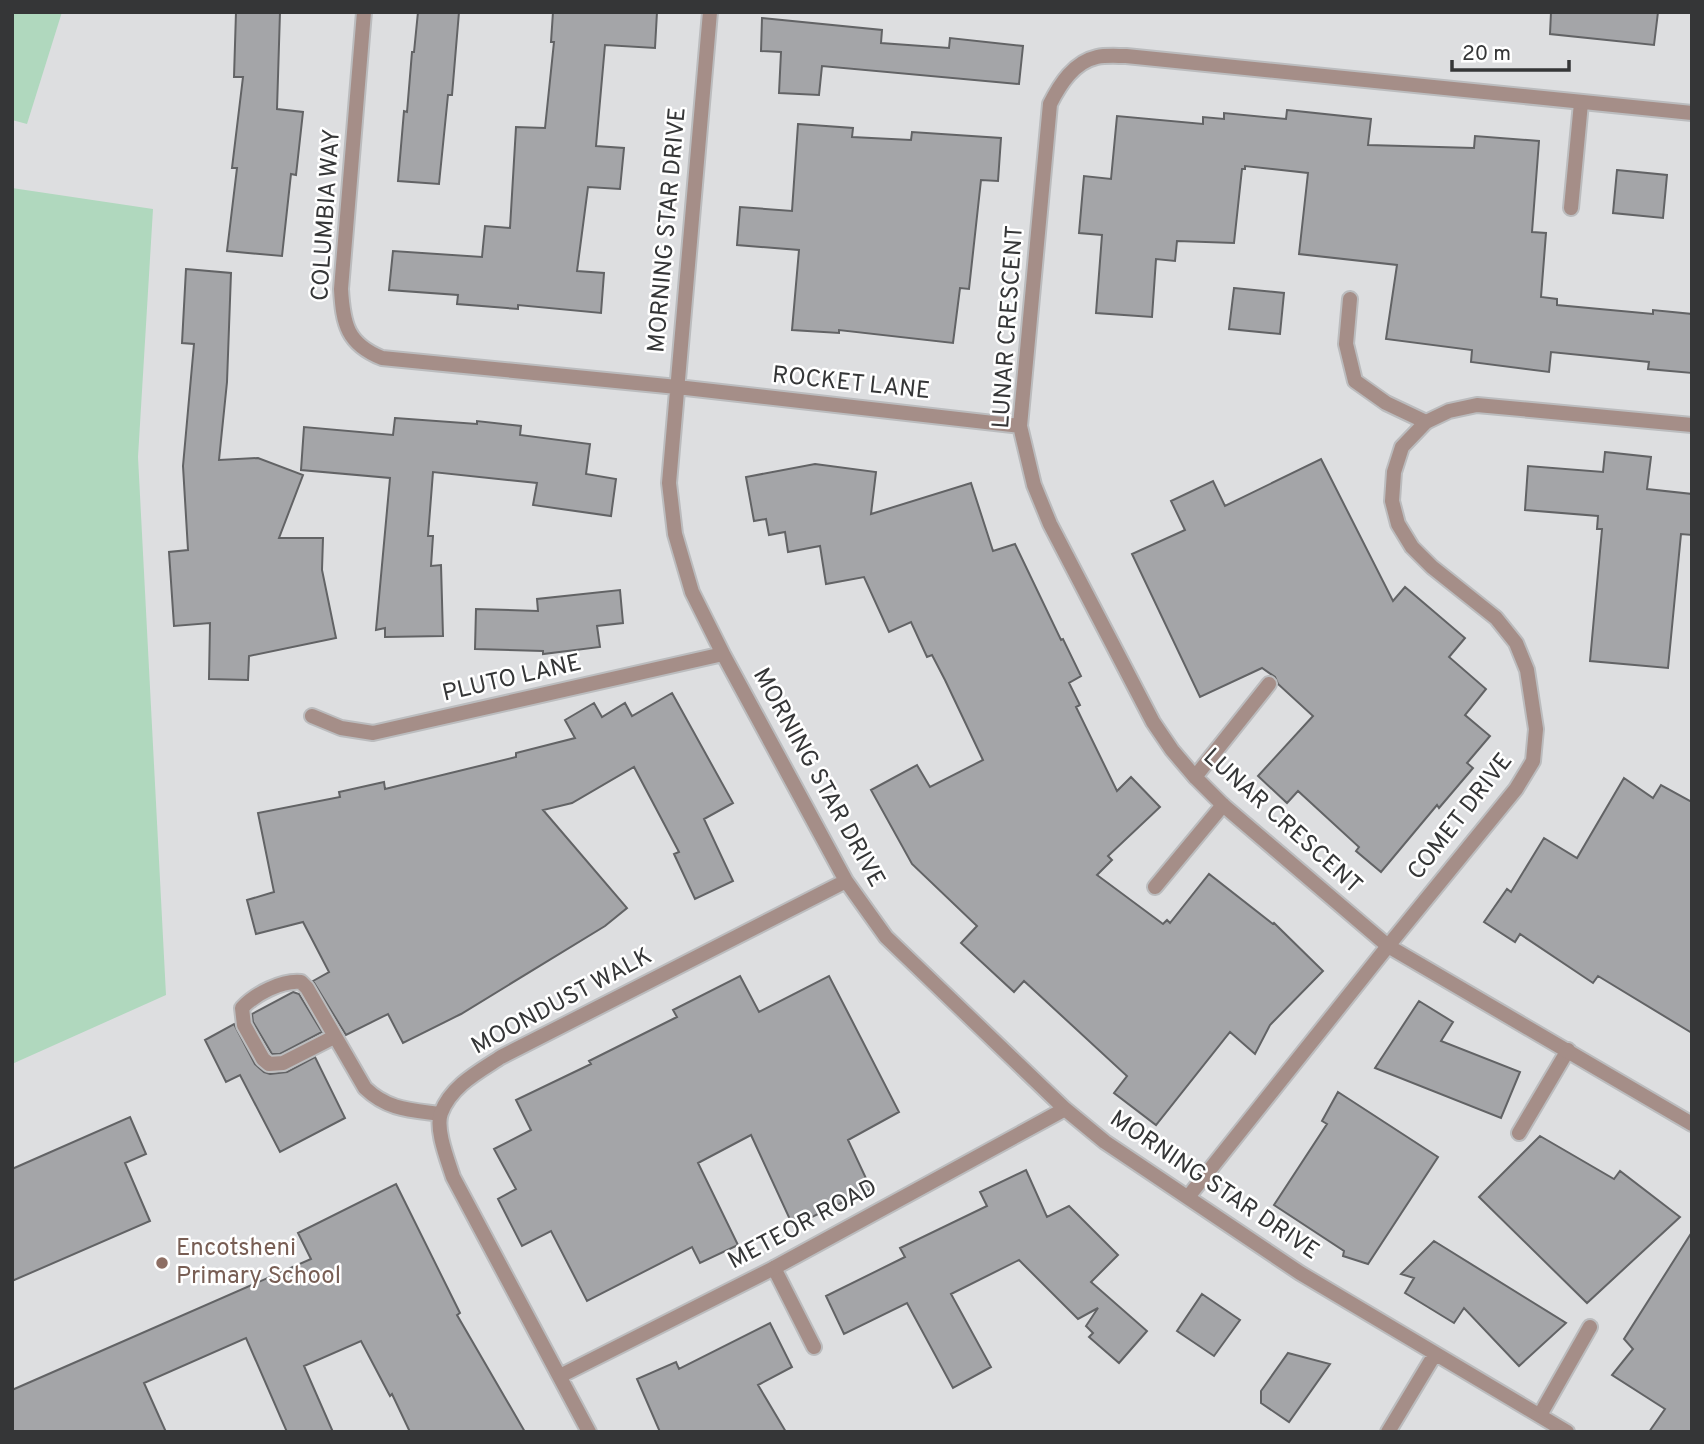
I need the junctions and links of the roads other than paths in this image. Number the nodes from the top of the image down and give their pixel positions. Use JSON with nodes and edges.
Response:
{"nodes":[{"id":1,"x":364,"y":12,"type":"edge"},
{"id":2,"x":710,"y":12,"type":"edge"},
{"id":3,"x":1581,"y":103,"type":"junction"},
{"id":4,"x":1692,"y":113,"type":"edge"},
{"id":5,"x":1571,"y":208,"type":"dead end"},
{"id":6,"x":1350,"y":299,"type":"dead end"},
{"id":7,"x":677,"y":387,"type":"junction"},
{"id":8,"x":1426,"y":422,"type":"junction"},
{"id":9,"x":1692,"y":425,"type":"edge"},
{"id":10,"x":1020,"y":426,"type":"junction"},
{"id":11,"x":723,"y":654,"type":"junction"},
{"id":12,"x":1269,"y":684,"type":"dead end"},
{"id":13,"x":312,"y":716,"type":"dead end"},
{"id":14,"x":1195,"y":777,"type":"junction"},
{"id":15,"x":1223,"y":805,"type":"junction"},
{"id":16,"x":846,"y":881,"type":"junction"},
{"id":17,"x":1155,"y":887,"type":"dead end"},
{"id":18,"x":1388,"y":946,"type":"junction"},
{"id":19,"x":334,"y":1037,"type":"junction"},
{"id":20,"x":1568,"y":1050,"type":"junction"},
{"id":21,"x":1065,"y":1109,"type":"junction"},
{"id":22,"x":440,"y":1114,"type":"junction"},
{"id":23,"x":1692,"y":1124,"type":"edge"},
{"id":24,"x":1518,"y":1133,"type":"dead end"},
{"id":25,"x":1188,"y":1197,"type":"junction"},
{"id":26,"x":774,"y":1268,"type":"junction"},
{"id":27,"x":1590,"y":1326,"type":"dead end"},
{"id":28,"x":814,"y":1347,"type":"dead end"},
{"id":29,"x":1435,"y":1354,"type":"junction"},
{"id":30,"x":560,"y":1376,"type":"junction"},
{"id":31,"x":1540,"y":1415,"type":"junction"},
{"id":32,"x":589,"y":1432,"type":"edge"},
{"id":33,"x":1388,"y":1432,"type":"edge"},
{"id":34,"x":1567,"y":1432,"type":"edge"}],
"edges":[{"from":1,"to":7,"type":"street","name":"COLUMBIA WAY"},
{"from":2,"to":7,"type":"street","name":"MORNING STAR DRIVE"},
{"from":3,"to":4,"type":"street","name":"LUNAR CRESCENT"},
{"from":3,"to":5,"type":"street"},
{"from":3,"to":10,"type":"street","name":"LUNAR CRESCENT"},
{"from":6,"to":8,"type":"street"},
{"from":7,"to":10,"type":"street","name":"ROCKET LANE"},
{"from":7,"to":11,"type":"street","name":"MORNING STAR DRIVE"},
{"from":8,"to":9,"type":"street","name":"COMET DRIVE"},
{"from":8,"to":18,"type":"street","name":"COMET DRIVE"},
{"from":10,"to":14,"type":"street","name":"LUNAR CRESCENT"},
{"from":11,"to":13,"type":"street","name":"PLUTO LANE"},
{"from":11,"to":16,"type":"street","name":"MORNING STAR DRIVE"},
{"from":12,"to":14,"type":"street"},
{"from":14,"to":15,"type":"street","name":"LUNAR CRESCENT"},
{"from":15,"to":17,"type":"street"},
{"from":15,"to":18,"type":"street","name":"LUNAR CRESCENT"},
{"from":16,"to":21,"type":"street","name":"MORNING STAR DRIVE"},
{"from":16,"to":22,"type":"street","name":"MOONDUST WALK"},
{"from":18,"to":20,"type":"street","name":"LUNAR CRESCENT"},
{"from":18,"to":25,"type":"street","name":"COMET DRIVE"},
{"from":19,"to":19,"type":"street"},
{"from":19,"to":22,"type":"street"},
{"from":20,"to":23,"type":"street","name":"LUNAR CRESCENT"},
{"from":20,"to":24,"type":"street"},
{"from":21,"to":25,"type":"street","name":"MORNING STAR DRIVE"},
{"from":21,"to":26,"type":"street","name":"METEOR ROAD"},
{"from":22,"to":30,"type":"street"},
{"from":25,"to":29,"type":"street","name":"MORNING STAR DRIVE"},
{"from":26,"to":28,"type":"street"},
{"from":26,"to":30,"type":"street","name":"METEOR ROAD"},
{"from":27,"to":31,"type":"street"},
{"from":29,"to":31,"type":"street","name":"MORNING STAR DRIVE"},
{"from":29,"to":33,"type":"street"},
{"from":30,"to":32,"type":"street"},
{"from":31,"to":34,"type":"street","name":"MORNING STAR DRIVE"}]}
